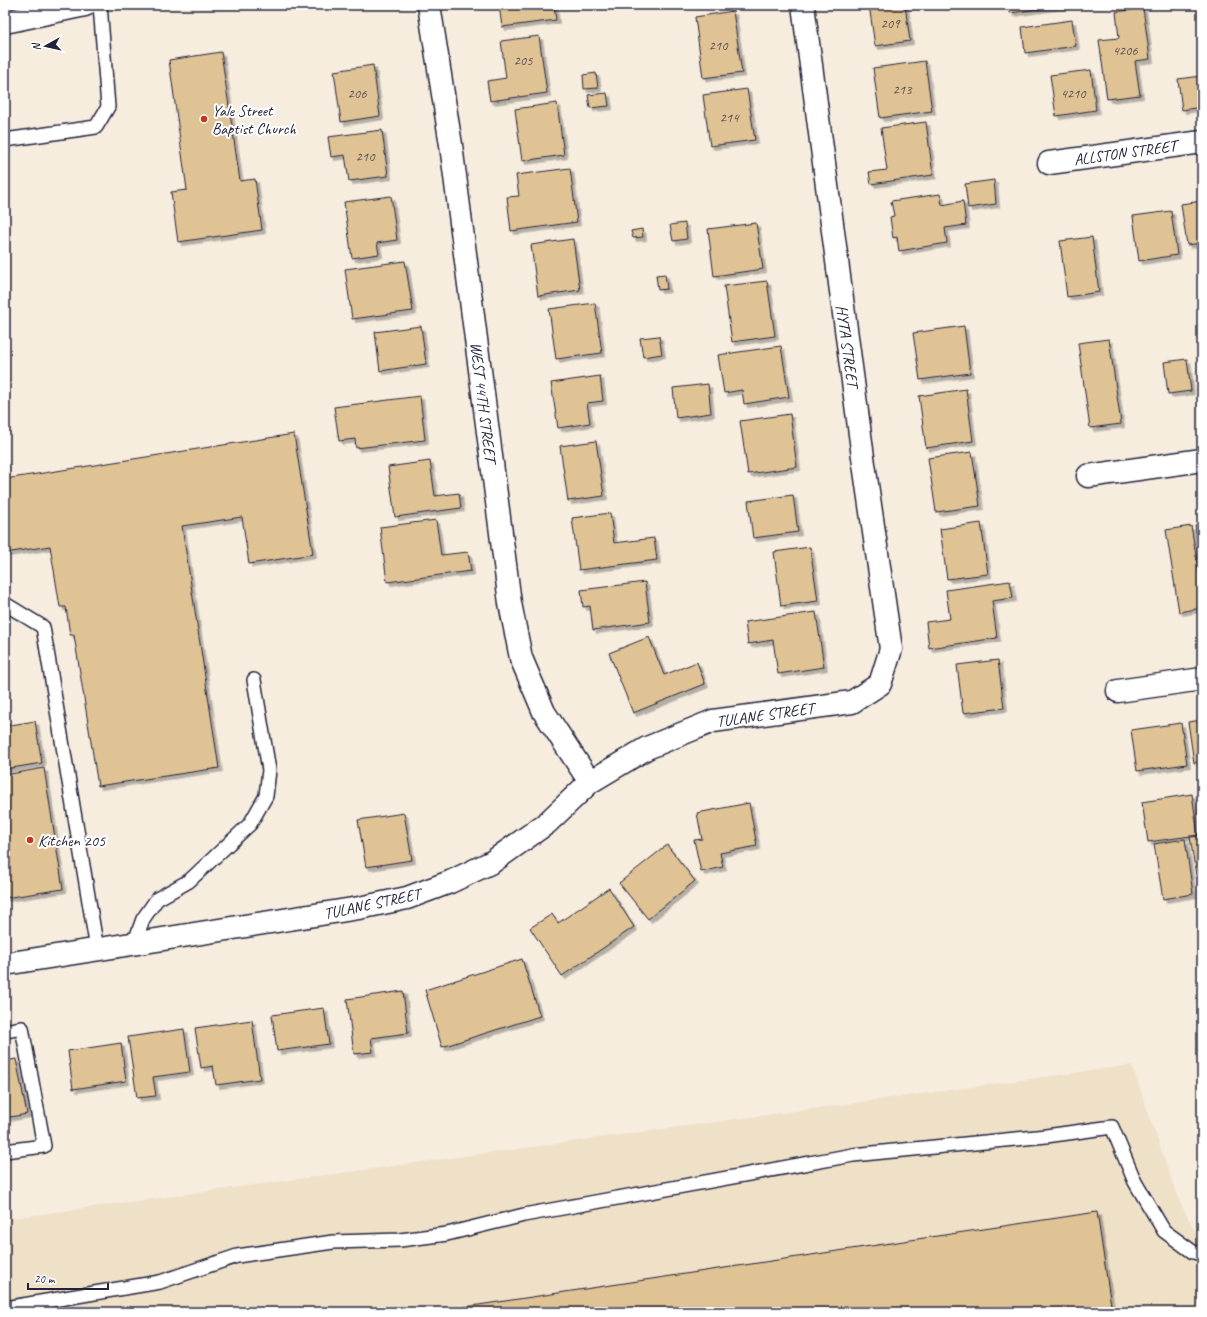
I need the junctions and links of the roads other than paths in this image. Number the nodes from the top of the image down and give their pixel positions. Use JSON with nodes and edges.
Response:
{"nodes":[{"id":1,"x":85,"y":5,"type":"edge"},
{"id":2,"x":100,"y":5,"type":"edge"},
{"id":3,"x":429,"y":5,"type":"edge"},
{"id":4,"x":803,"y":5,"type":"edge"},
{"id":5,"x":5,"y":22,"type":"edge"},
{"id":6,"x":5,"y":140,"type":"edge"},
{"id":7,"x":1202,"y":142,"type":"edge"},
{"id":8,"x":1049,"y":163,"type":"dead end"},
{"id":9,"x":1202,"y":460,"type":"edge"},
{"id":10,"x":1088,"y":476,"type":"dead end"},
{"id":11,"x":5,"y":606,"type":"edge"},
{"id":12,"x":1202,"y":679,"type":"edge"},
{"id":13,"x":254,"y":680,"type":"dead end"},
{"id":14,"x":880,"y":684,"type":"joint"},
{"id":15,"x":1118,"y":691,"type":"dead end"},
{"id":16,"x":590,"y":782,"type":"junction"},
{"id":17,"x":134,"y":944,"type":"junction"},
{"id":18,"x":97,"y":949,"type":"junction"},
{"id":19,"x":5,"y":964,"type":"edge"},
{"id":20,"x":5,"y":1030,"type":"edge"},
{"id":21,"x":5,"y":1151,"type":"edge"},
{"id":22,"x":1202,"y":1254,"type":"edge"},
{"id":23,"x":5,"y":1308,"type":"edge"}],
"edges":[{"from":1,"to":5,"type":"street"},
{"from":2,"to":6,"type":"lane"},
{"from":3,"to":16,"type":"street","name":"WEST 44TH STREET"},
{"from":4,"to":14,"type":"street","name":"HYTA STREET"},
{"from":7,"to":8,"type":"street","name":"ALLSTON STREET"},
{"from":9,"to":10,"type":"street"},
{"from":11,"to":18,"type":"lane"},
{"from":12,"to":15,"type":"street"},
{"from":13,"to":17,"type":"lane"},
{"from":14,"to":16,"type":"street","name":"TULANE STREET"},
{"from":16,"to":17,"type":"street","name":"TULANE STREET"},
{"from":17,"to":18,"type":"street","name":"TULANE STREET"},
{"from":18,"to":19,"type":"street","name":"TULANE STREET"},
{"from":20,"to":21,"type":"lane"},
{"from":22,"to":23,"type":"lane"}]}
